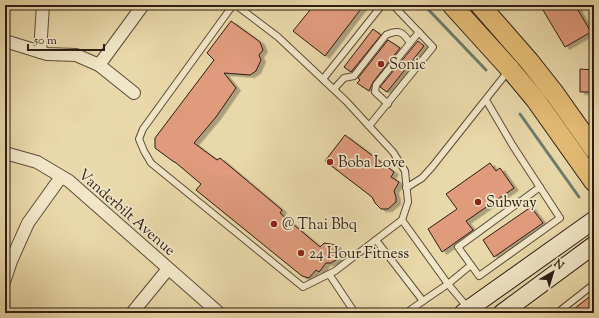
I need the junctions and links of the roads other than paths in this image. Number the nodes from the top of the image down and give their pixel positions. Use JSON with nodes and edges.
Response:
{"nodes":[{"id":1,"x":43,"y":5,"type":"edge"},
{"id":2,"x":143,"y":5,"type":"edge"},
{"id":3,"x":232,"y":5,"type":"edge"},
{"id":4,"x":236,"y":5,"type":"edge"},
{"id":5,"x":382,"y":5,"type":"edge"},
{"id":6,"x":393,"y":5,"type":"edge"},
{"id":7,"x":452,"y":5,"type":"edge"},
{"id":8,"x":480,"y":5,"type":"edge"},
{"id":9,"x":419,"y":32,"type":"junction"},
{"id":10,"x":5,"y":41,"type":"edge"},
{"id":11,"x":410,"y":43,"type":"junction"},
{"id":12,"x":40,"y":52,"type":"junction"},
{"id":13,"x":99,"y":65,"type":"junction"},
{"id":14,"x":510,"y":69,"type":"junction"},
{"id":15,"x":323,"y":79,"type":"junction"},
{"id":16,"x":334,"y":89,"type":"junction"},
{"id":17,"x":134,"y":93,"type":"dead end"},
{"id":18,"x":486,"y":100,"type":"junction"},
{"id":19,"x":388,"y":104,"type":"junction"},
{"id":20,"x":370,"y":126,"type":"junction"},
{"id":21,"x":594,"y":149,"type":"edge"},
{"id":22,"x":5,"y":153,"type":"edge"},
{"id":23,"x":61,"y":177,"type":"junction"},
{"id":24,"x":594,"y":182,"type":"edge"},
{"id":25,"x":540,"y":187,"type":"junction"},
{"id":26,"x":406,"y":188,"type":"junction"},
{"id":27,"x":402,"y":220,"type":"junction"},
{"id":28,"x":594,"y":220,"type":"edge"},
{"id":29,"x":376,"y":240,"type":"junction"},
{"id":30,"x":594,"y":245,"type":"edge"},
{"id":31,"x":472,"y":266,"type":"junction"},
{"id":32,"x":168,"y":269,"type":"junction"},
{"id":33,"x":329,"y":274,"type":"junction"},
{"id":34,"x":5,"y":279,"type":"edge"},
{"id":35,"x":448,"y":284,"type":"junction"},
{"id":36,"x":594,"y":284,"type":"edge"},
{"id":37,"x":423,"y":301,"type":"junction"},
{"id":38,"x":467,"y":312,"type":"edge"},
{"id":39,"x":132,"y":313,"type":"edge"},
{"id":40,"x":219,"y":313,"type":"edge"},
{"id":41,"x":355,"y":313,"type":"edge"},
{"id":42,"x":406,"y":313,"type":"edge"},
{"id":43,"x":502,"y":313,"type":"edge"},
{"id":44,"x":558,"y":313,"type":"edge"}],
"edges":[{"from":1,"to":12,"type":"street"},
{"from":2,"to":13,"type":"street"},
{"from":3,"to":33,"type":"lane"},
{"from":4,"to":15,"type":"lane"},
{"from":5,"to":15,"type":"lane"},
{"from":6,"to":9,"type":"lane"},
{"from":7,"to":14,"type":"main road"},
{"from":8,"to":21,"type":"main road"},
{"from":9,"to":11,"type":"lane"},
{"from":9,"to":19,"type":"lane"},
{"from":10,"to":12,"type":"street"},
{"from":11,"to":16,"type":"lane"},
{"from":11,"to":19,"type":"lane"},
{"from":12,"to":13,"type":"street"},
{"from":13,"to":17,"type":"street"},
{"from":14,"to":18,"type":"lane"},
{"from":14,"to":24,"type":"main road"},
{"from":15,"to":16,"type":"lane"},
{"from":16,"to":20,"type":"lane"},
{"from":18,"to":25,"type":"lane"},
{"from":18,"to":26,"type":"lane"},
{"from":19,"to":20,"type":"lane"},
{"from":20,"to":26,"type":"lane"},
{"from":22,"to":23,"type":"street","name":"Vanderbilt Avenue"},
{"from":23,"to":32,"type":"street","name":"Vanderbilt Avenue"},
{"from":23,"to":34,"type":"street"},
{"from":25,"to":31,"type":"lane"},
{"from":25,"to":31,"type":"lane"},
{"from":26,"to":27,"type":"lane"},
{"from":27,"to":29,"type":"lane"},
{"from":27,"to":35,"type":"lane"},
{"from":28,"to":38,"type":"main road"},
{"from":29,"to":33,"type":"lane"},
{"from":29,"to":37,"type":"lane"},
{"from":30,"to":43,"type":"main road"},
{"from":31,"to":35,"type":"lane"},
{"from":32,"to":39,"type":"street"},
{"from":32,"to":40,"type":"street","name":"Vanderbilt Avenue"},
{"from":33,"to":41,"type":"lane"},
{"from":35,"to":37,"type":"lane"},
{"from":35,"to":38,"type":"lane"},
{"from":36,"to":44,"type":"lane"},
{"from":37,"to":42,"type":"lane"}]}
